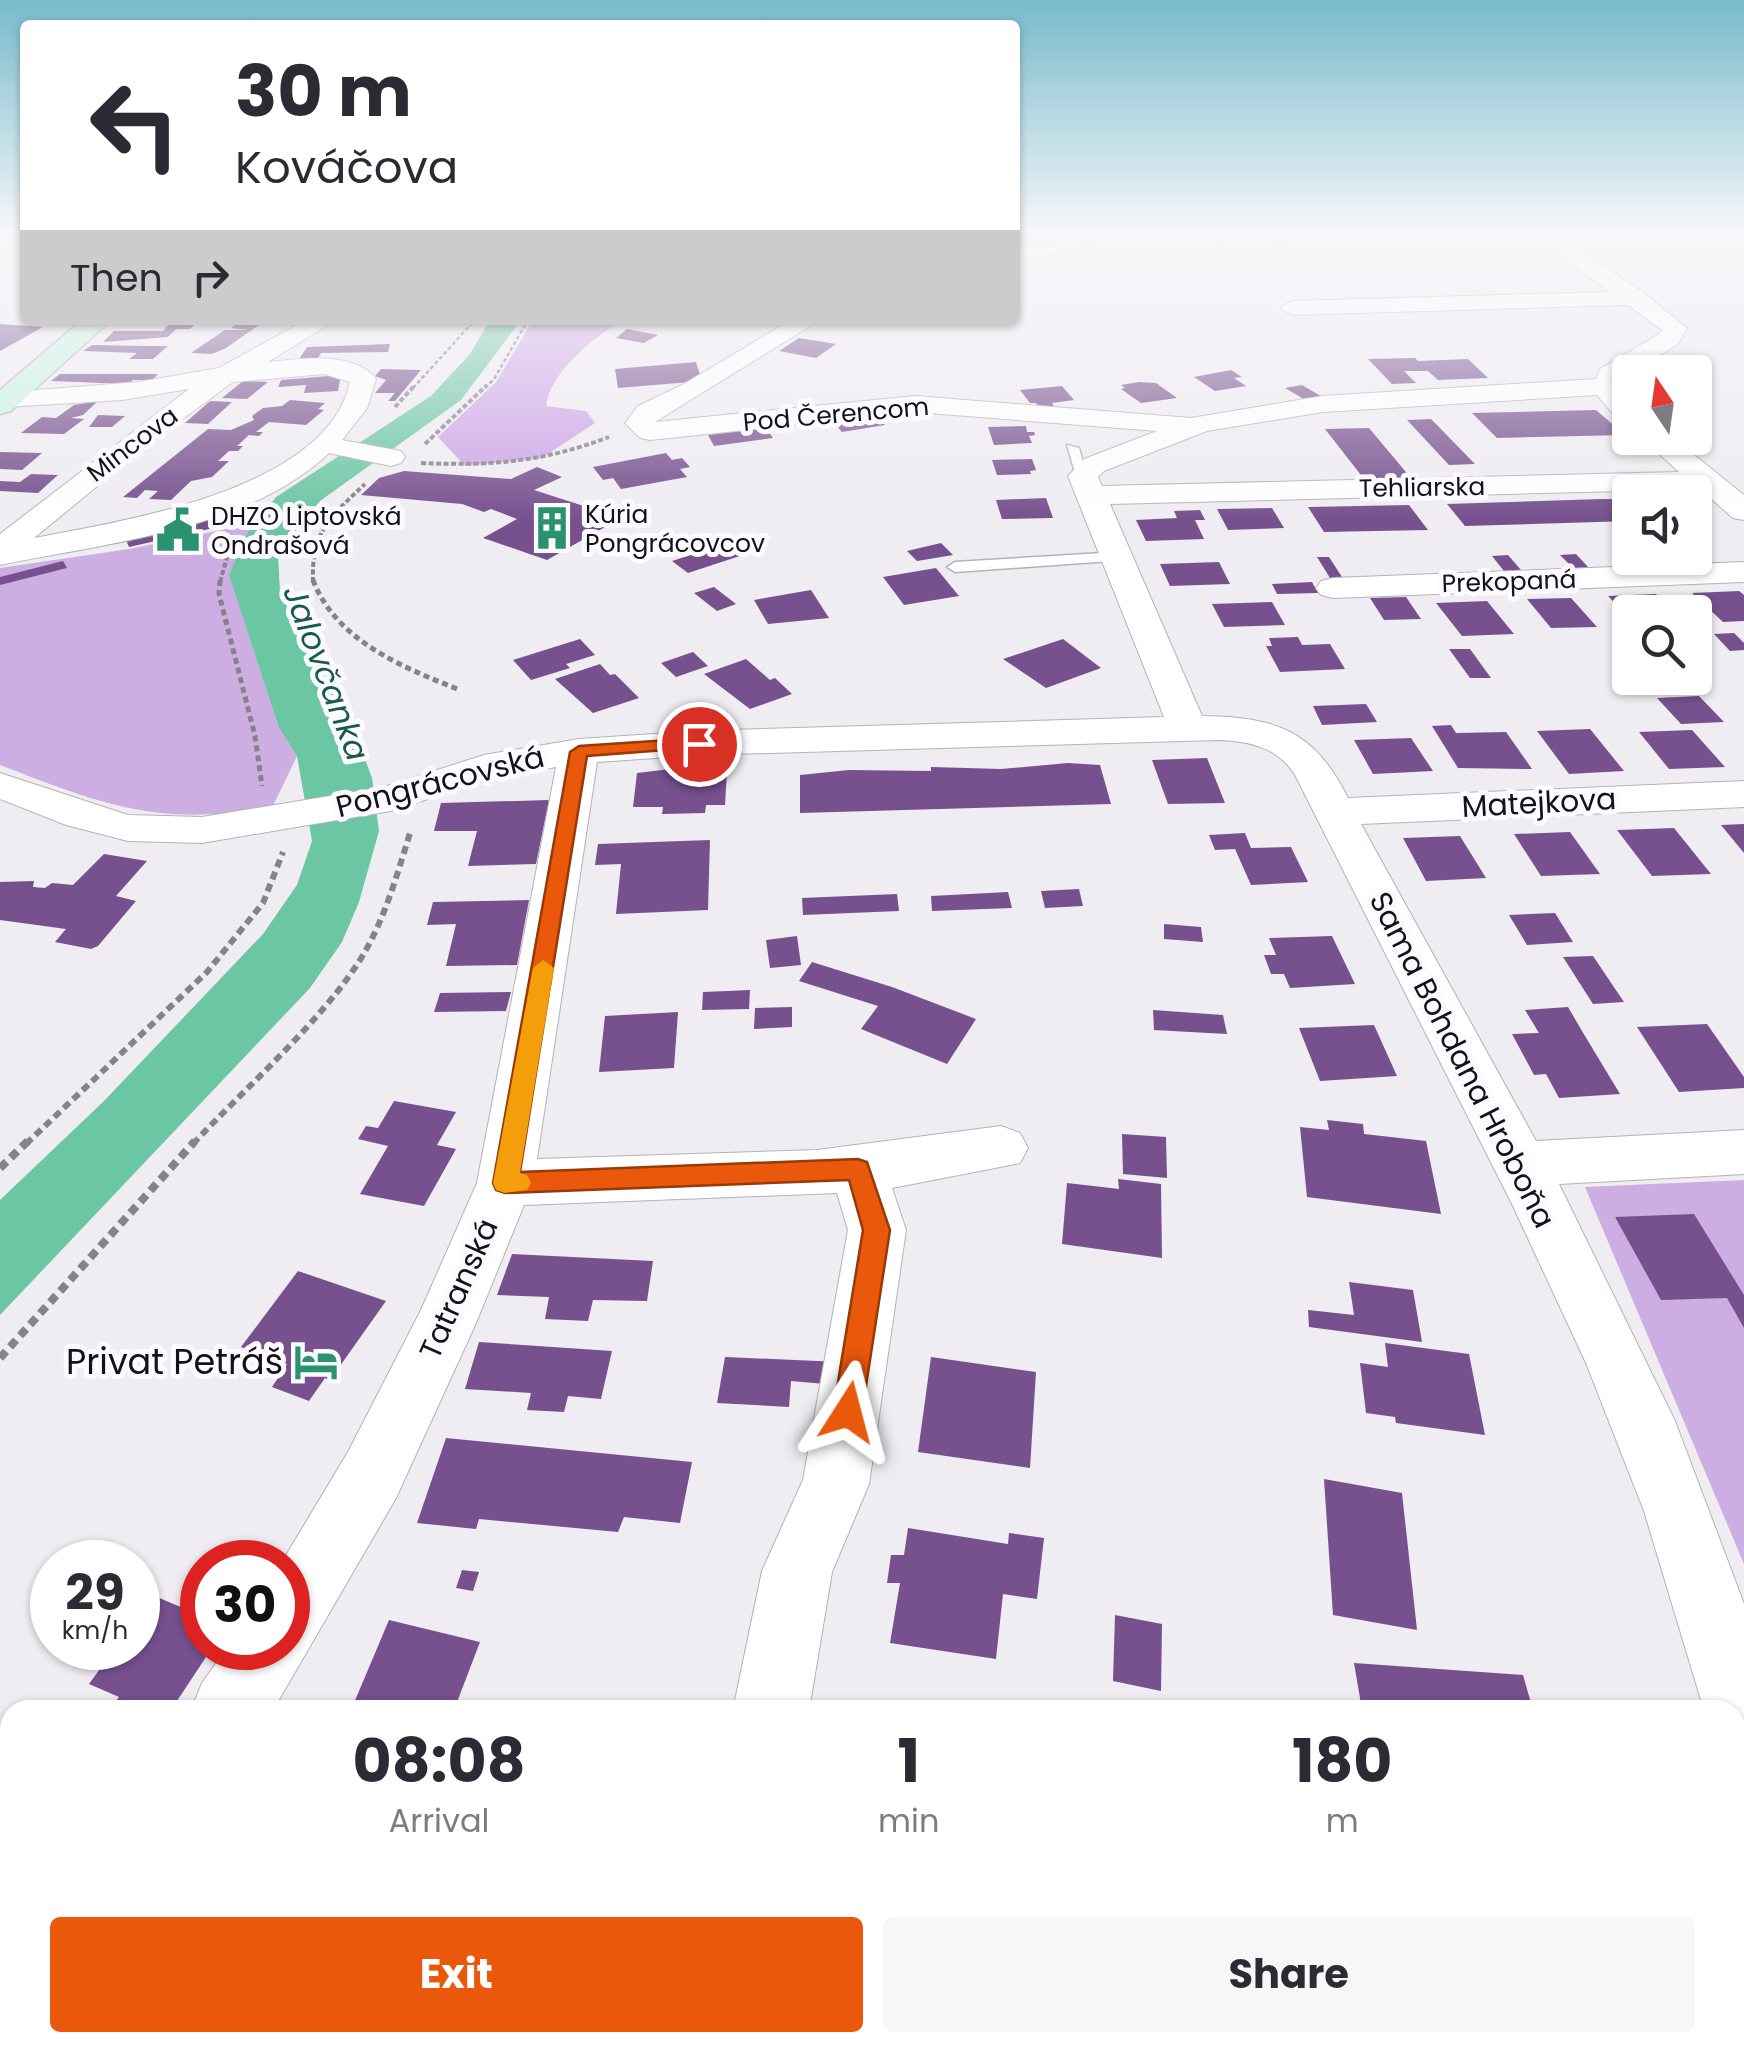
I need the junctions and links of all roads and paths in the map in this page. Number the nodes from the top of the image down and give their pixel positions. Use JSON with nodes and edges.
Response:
{"nodes":[{"id":1,"x":87,"y":330,"type":"edge"},
{"id":2,"x":307,"y":330,"type":"edge"},
{"id":3,"x":467,"y":330,"type":"edge"},
{"id":4,"x":522,"y":330,"type":"edge"},
{"id":5,"x":792,"y":330,"type":"edge"},
{"id":6,"x":1674,"y":330,"type":"edge"},
{"id":7,"x":226,"y":375,"type":"junction"},
{"id":8,"x":1607,"y":386,"type":"junction"},
{"id":9,"x":2,"y":392,"type":"edge"},
{"id":10,"x":1612,"y":395,"type":"edge"},
{"id":11,"x":387,"y":413,"type":"dead end"},
{"id":12,"x":1200,"y":424,"type":"junction"},
{"id":13,"x":650,"y":432,"type":"junction"},
{"id":14,"x":342,"y":449,"type":"dead end"},
{"id":15,"x":1677,"y":455,"type":"edge"},
{"id":16,"x":397,"y":459,"type":"junction"},
{"id":17,"x":1081,"y":473,"type":"junction"},
{"id":18,"x":1701,"y":475,"type":"edge"},
{"id":19,"x":1612,"y":479,"type":"edge"},
{"id":20,"x":1712,"y":484,"type":"edge"},
{"id":21,"x":267,"y":485,"type":"junction"},
{"id":22,"x":1744,"y":510,"type":"edge"},
{"id":23,"x":0,"y":552,"type":"edge"},
{"id":24,"x":1118,"y":557,"type":"junction"},
{"id":25,"x":955,"y":568,"type":"dead end"},
{"id":26,"x":1744,"y":572,"type":"edge"},
{"id":27,"x":1333,"y":588,"type":"dead end"},
{"id":28,"x":460,"y":690,"type":"dead end"},
{"id":29,"x":1188,"y":728,"type":"junction"},
{"id":30,"x":579,"y":752,"type":"junction"},
{"id":31,"x":0,"y":786,"type":"edge"},
{"id":32,"x":1744,"y":794,"type":"edge"},
{"id":33,"x":402,"y":809,"type":"junction"},
{"id":34,"x":1334,"y":812,"type":"junction"},
{"id":35,"x":274,"y":818,"type":"junction"},
{"id":36,"x":1001,"y":1148,"type":"dead end"},
{"id":37,"x":1744,"y":1152,"type":"edge"},
{"id":38,"x":1518,"y":1164,"type":"junction"},
{"id":39,"x":0,"y":1168,"type":"edge"},
{"id":40,"x":858,"y":1170,"type":"junction"},
{"id":41,"x":505,"y":1183,"type":"junction"},
{"id":42,"x":0,"y":1358,"type":"edge"},
{"id":43,"x":310,"y":1582,"type":"edge"},
{"id":44,"x":255,"y":1670,"type":"edge"},
{"id":45,"x":236,"y":1700,"type":"edge"},
{"id":46,"x":773,"y":1700,"type":"edge"},
{"id":47,"x":1738,"y":1700,"type":"edge"}],
"edges":[{"from":1,"to":9,"type":"street"},
{"from":2,"to":7,"type":"street","name":"Mincova"},
{"from":3,"to":11,"type":"path"},
{"from":4,"to":16,"type":"path"},
{"from":5,"to":13,"type":"street"},
{"from":6,"to":8,"type":"street"},
{"from":7,"to":9,"type":"street"},
{"from":7,"to":21,"type":"street"},
{"from":7,"to":23,"type":"street","name":"Mincova"},
{"from":8,"to":10,"type":"street"},
{"from":8,"to":12,"type":"street","name":"Pod Čerencom"},
{"from":12,"to":13,"type":"street","name":"Pod Čerencom"},
{"from":12,"to":17,"type":"street","name":"Pod Čerencom"},
{"from":13,"to":16,"type":"path"},
{"from":14,"to":16,"type":"street"},
{"from":15,"to":18,"type":"street"},
{"from":16,"to":28,"type":"path"},
{"from":17,"to":19,"type":"street","name":"Tehliarska"},
{"from":17,"to":24,"type":"street"},
{"from":20,"to":22,"type":"street"},
{"from":21,"to":23,"type":"street"},
{"from":21,"to":35,"type":"path"},
{"from":24,"to":25,"type":"lane"},
{"from":24,"to":29,"type":"street"},
{"from":26,"to":27,"type":"street","name":"Prekopaná"},
{"from":29,"to":30,"type":"street","name":"Pongrácovská"},
{"from":29,"to":34,"type":"street","name":"Sama Bohdana Hroboňa"},
{"from":30,"to":33,"type":"street","name":"Pongrácovská"},
{"from":30,"to":41,"type":"street","name":"Tatranská"},
{"from":31,"to":35,"type":"street","name":"Pongrácovská"},
{"from":32,"to":34,"type":"street","name":"Matejkova"},
{"from":33,"to":35,"type":"street","name":"Pongrácovská"},
{"from":33,"to":42,"type":"path"},
{"from":34,"to":38,"type":"street","name":"Sama Bohdana Hroboňa"},
{"from":35,"to":39,"type":"path"},
{"from":36,"to":40,"type":"street"},
{"from":37,"to":38,"type":"street"},
{"from":38,"to":47,"type":"street","name":"Sama Bohdana Hroboňa"},
{"from":40,"to":41,"type":"street"},
{"from":40,"to":46,"type":"street"},
{"from":41,"to":43,"type":"street","name":"Tatranská"},
{"from":44,"to":45,"type":"street"}]}
